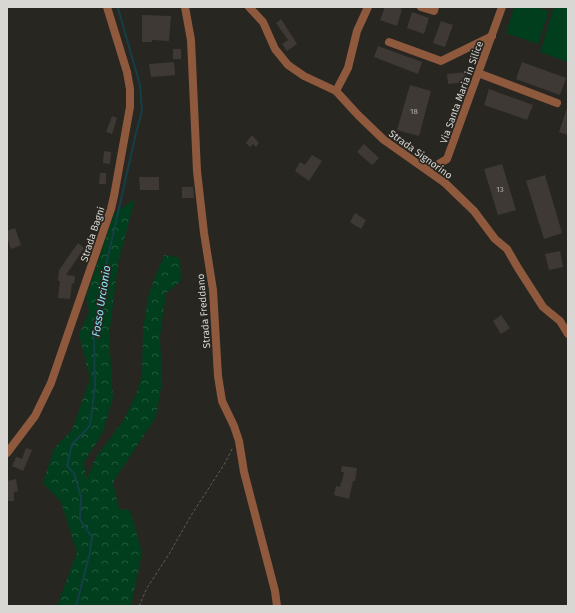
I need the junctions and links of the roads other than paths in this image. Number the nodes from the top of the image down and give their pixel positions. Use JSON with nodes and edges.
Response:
{"nodes":[{"id":1,"x":107,"y":7,"type":"edge"},
{"id":2,"x":186,"y":7,"type":"edge"},
{"id":3,"x":250,"y":7,"type":"edge"},
{"id":4,"x":368,"y":7,"type":"edge"},
{"id":5,"x":421,"y":7,"type":"edge"},
{"id":6,"x":435,"y":7,"type":"edge"},
{"id":7,"x":502,"y":7,"type":"edge"},
{"id":8,"x":492,"y":36,"type":"junction"},
{"id":9,"x":389,"y":42,"type":"dead end"},
{"id":10,"x":478,"y":73,"type":"junction"},
{"id":11,"x":336,"y":91,"type":"junction"},
{"id":12,"x":557,"y":103,"type":"dead end"},
{"id":13,"x":423,"y":167,"type":"junction"},
{"id":14,"x":568,"y":334,"type":"edge"},
{"id":15,"x":7,"y":453,"type":"edge"},
{"id":16,"x":277,"y":606,"type":"edge"}],
"edges":[{"from":1,"to":15,"type":"street","name":"Strada Bagni"},
{"from":2,"to":16,"type":"street","name":"Strada Freddano"},
{"from":3,"to":11,"type":"street","name":"Strada Signorino"},
{"from":4,"to":11,"type":"street"},
{"from":5,"to":6,"type":"street"},
{"from":7,"to":8,"type":"street","name":"Via Santa Maria in Silice"},
{"from":8,"to":9,"type":"street"},
{"from":8,"to":10,"type":"street","name":"Via Santa Maria in Silice"},
{"from":10,"to":12,"type":"street"},
{"from":10,"to":13,"type":"street","name":"Via Santa Maria in Silice"},
{"from":11,"to":13,"type":"street","name":"Strada Signorino"},
{"from":13,"to":14,"type":"street","name":"Strada Signorino"}]}
